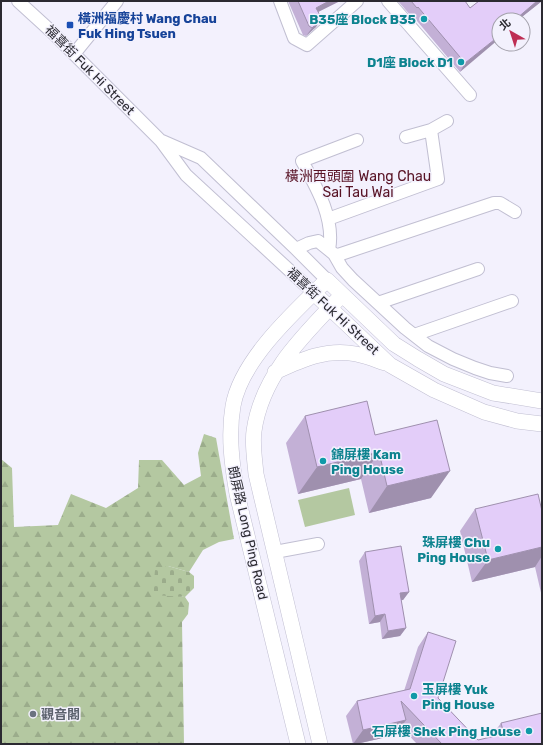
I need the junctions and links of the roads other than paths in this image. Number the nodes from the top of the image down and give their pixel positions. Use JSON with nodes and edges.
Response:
{"nodes":[{"id":1,"x":18,"y":1,"type":"edge"},
{"id":2,"x":117,"y":1,"type":"edge"},
{"id":3,"x":280,"y":1,"type":"edge"},
{"id":4,"x":357,"y":1,"type":"edge"},
{"id":5,"x":388,"y":1,"type":"edge"},
{"id":6,"x":74,"y":54,"type":"junction"},
{"id":7,"x":470,"y":95,"type":"dead end"},
{"id":8,"x":447,"y":121,"type":"dead end"},
{"id":9,"x":431,"y":130,"type":"junction"},
{"id":10,"x":406,"y":137,"type":"dead end"},
{"id":11,"x":161,"y":140,"type":"junction"},
{"id":12,"x":357,"y":140,"type":"dead end"},
{"id":13,"x":514,"y":212,"type":"dead end"},
{"id":14,"x":328,"y":219,"type":"junction"},
{"id":15,"x":296,"y":249,"type":"junction"},
{"id":16,"x":331,"y":252,"type":"junction"},
{"id":17,"x":478,"y":269,"type":"dead end"},
{"id":18,"x":327,"y":280,"type":"junction"},
{"id":19,"x":314,"y":293,"type":"junction"},
{"id":20,"x":342,"y":295,"type":"junction"},
{"id":21,"x":512,"y":301,"type":"dead end"},
{"id":22,"x":378,"y":303,"type":"junction"},
{"id":23,"x":330,"y":308,"type":"junction"},
{"id":24,"x":414,"y":335,"type":"junction"},
{"id":25,"x":390,"y":365,"type":"junction"},
{"id":26,"x":275,"y":372,"type":"junction"},
{"id":27,"x":507,"y":376,"type":"dead end"},
{"id":28,"x":542,"y":401,"type":"edge"},
{"id":29,"x":542,"y":424,"type":"edge"},
{"id":30,"x":318,"y":544,"type":"dead end"},
{"id":31,"x":275,"y":552,"type":"junction"},
{"id":32,"x":298,"y":744,"type":"edge"},
{"id":33,"x":320,"y":744,"type":"edge"}],
"edges":[{"from":1,"to":6,"type":"street","name":"福喜街 Fuk Hi Street"},
{"from":2,"to":6,"type":"street"},
{"from":3,"to":4,"type":"street"},
{"from":5,"to":7,"type":"street"},
{"from":6,"to":11,"type":"street","name":"福喜街 Fuk Hi Street"},
{"from":8,"to":9,"type":"street"},
{"from":9,"to":10,"type":"street"},
{"from":9,"to":14,"type":"street"},
{"from":11,"to":15,"type":"street","name":"福喜街 Fuk Hi Street"},
{"from":11,"to":19,"type":"street","name":"福喜街 Fuk Hi Street"},
{"from":12,"to":14,"type":"street"},
{"from":13,"to":16,"type":"street"},
{"from":14,"to":16,"type":"street"},
{"from":15,"to":16,"type":"street"},
{"from":15,"to":18,"type":"street","name":"福喜街 Fuk Hi Street"},
{"from":16,"to":22,"type":"street"},
{"from":17,"to":22,"type":"street"},
{"from":18,"to":19,"type":"main road","name":"朗屏路 Long Ping Road"},
{"from":18,"to":20,"type":"main road","name":"福喜街 Fuk Hi Street"},
{"from":19,"to":23,"type":"main road","name":"福喜街 Fuk Hi Street"},
{"from":19,"to":32,"type":"main road","name":"朗屏路 Long Ping Road"},
{"from":20,"to":23,"type":"main road","name":"朗屏路 Long Ping Road"},
{"from":20,"to":28,"type":"main road","name":"福喜街 Fuk Hi Street"},
{"from":21,"to":24,"type":"street"},
{"from":22,"to":24,"type":"street"},
{"from":23,"to":25,"type":"main road","name":"福喜街 Fuk Hi Street"},
{"from":23,"to":26,"type":"main road","name":"朗屏路 Long Ping Road"},
{"from":24,"to":27,"type":"street"},
{"from":25,"to":26,"type":"main road"},
{"from":25,"to":29,"type":"main road","name":"福喜街 Fuk Hi Street"},
{"from":26,"to":31,"type":"main road","name":"朗屏路 Long Ping Road"},
{"from":30,"to":31,"type":"street"},
{"from":31,"to":33,"type":"main road","name":"朗屏路 Long Ping Road"}]}
